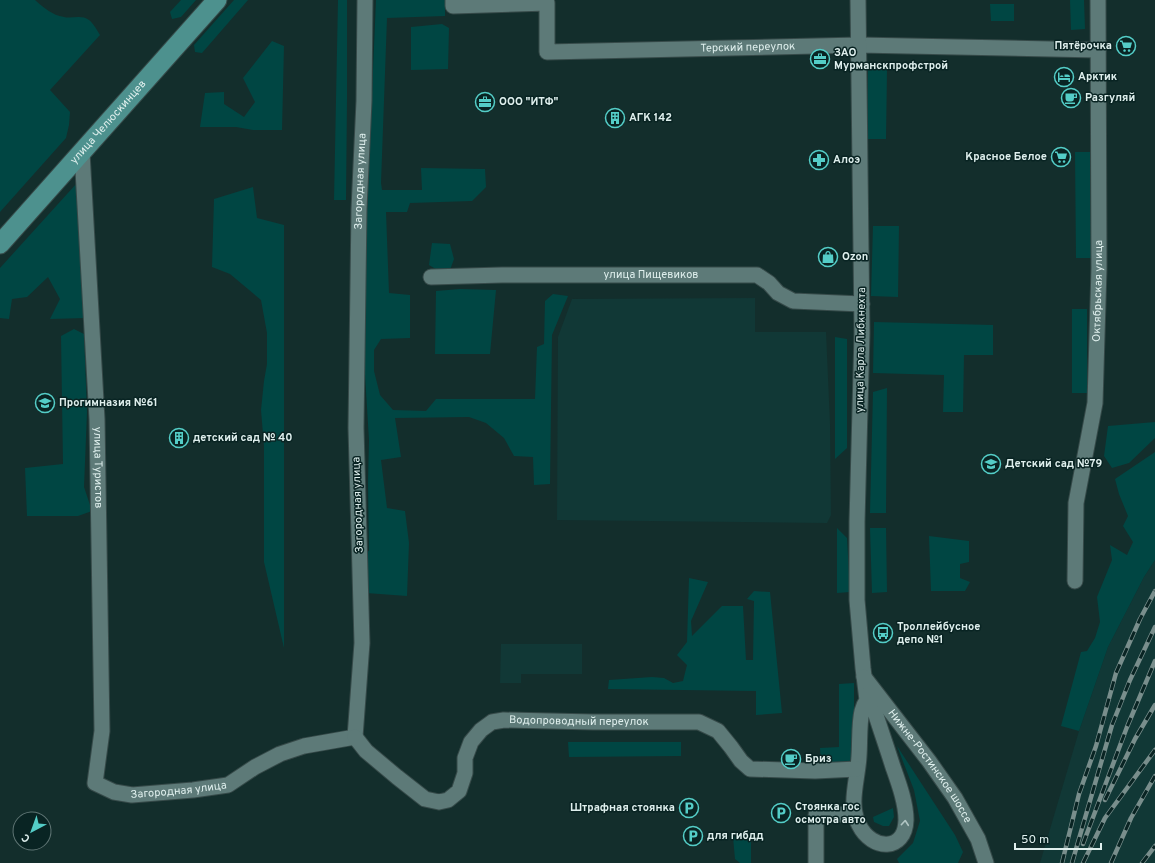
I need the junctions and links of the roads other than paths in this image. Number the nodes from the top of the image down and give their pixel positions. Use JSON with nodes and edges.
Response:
{"nodes":[{"id":1,"x":217,"y":0,"type":"edge"},
{"id":2,"x":365,"y":0,"type":"edge"},
{"id":3,"x":453,"y":0,"type":"edge"},
{"id":4,"x":858,"y":0,"type":"edge"},
{"id":5,"x":1098,"y":0,"type":"edge"},
{"id":6,"x":859,"y":45,"type":"junction"},
{"id":7,"x":1098,"y":50,"type":"junction"},
{"id":8,"x":82,"y":152,"type":"junction"},
{"id":9,"x":0,"y":244,"type":"edge"},
{"id":10,"x":431,"y":277,"type":"dead end"},
{"id":11,"x":862,"y":304,"type":"junction"},
{"id":12,"x":1075,"y":581,"type":"dead end"},
{"id":13,"x":864,"y":676,"type":"junction"},
{"id":14,"x":867,"y":700,"type":"junction"},
{"id":15,"x":355,"y":737,"type":"junction"},
{"id":16,"x":857,"y":769,"type":"junction"},
{"id":17,"x":95,"y":783,"type":"joint"},
{"id":18,"x":855,"y":814,"type":"junction"},
{"id":19,"x":816,"y":863,"type":"edge"},
{"id":20,"x":986,"y":863,"type":"edge"}],
"edges":[{"from":1,"to":8,"type":"main road","name":"улица Челюскинцев"},
{"from":2,"to":15,"type":"street","name":"Загородная улица"},
{"from":3,"to":6,"type":"street","name":"Терский переулок"},
{"from":4,"to":6,"type":"street","name":"улица Карла Либкнехта"},
{"from":5,"to":7,"type":"street","name":"Октябрьская улица"},
{"from":6,"to":7,"type":"street","name":"Терский переулок"},
{"from":6,"to":11,"type":"street","name":"улица Карла Либкнехта"},
{"from":7,"to":12,"type":"street","name":"Октябрьская улица"},
{"from":8,"to":9,"type":"main road","name":"улица Челюскинцев"},
{"from":8,"to":17,"type":"street","name":"улица Туристов"},
{"from":10,"to":11,"type":"street","name":"улица Пищевиков"},
{"from":11,"to":13,"type":"street","name":"улица Карла Либкнехта"},
{"from":13,"to":14,"type":"street","name":"улица Карла Либкнехта"},
{"from":13,"to":20,"type":"street","name":"Нижне-Ростинское шоссе"},
{"from":14,"to":16,"type":"street","name":"улица Карла Либкнехта"},
{"from":18,"to":14,"type":"street","name":"улица Карла Либкнехта","one_way":true},
{"from":15,"to":16,"type":"street","name":"Водопроводный переулок"},
{"from":15,"to":17,"type":"street","name":"Загородная улица"},
{"from":16,"to":18,"type":"street","name":"улица Карла Либкнехта"},
{"from":18,"to":19,"type":"street"}]}
